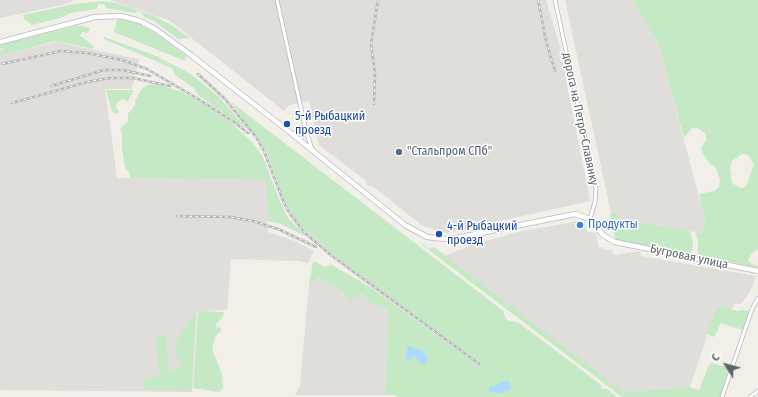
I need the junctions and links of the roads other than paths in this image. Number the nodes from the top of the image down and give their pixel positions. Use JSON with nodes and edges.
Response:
{"nodes":[{"id":1,"x":277,"y":0,"type":"edge"},
{"id":2,"x":555,"y":0,"type":"edge"},
{"id":3,"x":0,"y":42,"type":"edge"},
{"id":4,"x":306,"y":131,"type":"junction"},
{"id":5,"x":292,"y":134,"type":"junction"},
{"id":6,"x":300,"y":140,"type":"junction"},
{"id":7,"x":312,"y":151,"type":"junction"},
{"id":8,"x":590,"y":219,"type":"junction"},
{"id":9,"x":756,"y":270,"type":"edge"},
{"id":10,"x":758,"y":298,"type":"edge"},
{"id":11,"x":758,"y":391,"type":"edge"},
{"id":12,"x":722,"y":397,"type":"edge"},
{"id":13,"x":750,"y":397,"type":"edge"}],
"edges":[{"from":1,"to":4,"type":"street"},
{"from":2,"to":8,"type":"street","name":"дорога на Петро-Славянку"},
{"from":3,"to":5,"type":"street"},
{"from":4,"to":5,"type":"street"},
{"from":4,"to":6,"type":"street"},
{"from":4,"to":7,"type":"street"},
{"from":5,"to":6,"type":"street"},
{"from":6,"to":7,"type":"street"},
{"from":7,"to":8,"type":"street"},
{"from":8,"to":9,"type":"street","name":"Бугровая улица"},
{"from":10,"to":12,"type":"street"},
{"from":11,"to":13,"type":"street"}]}
